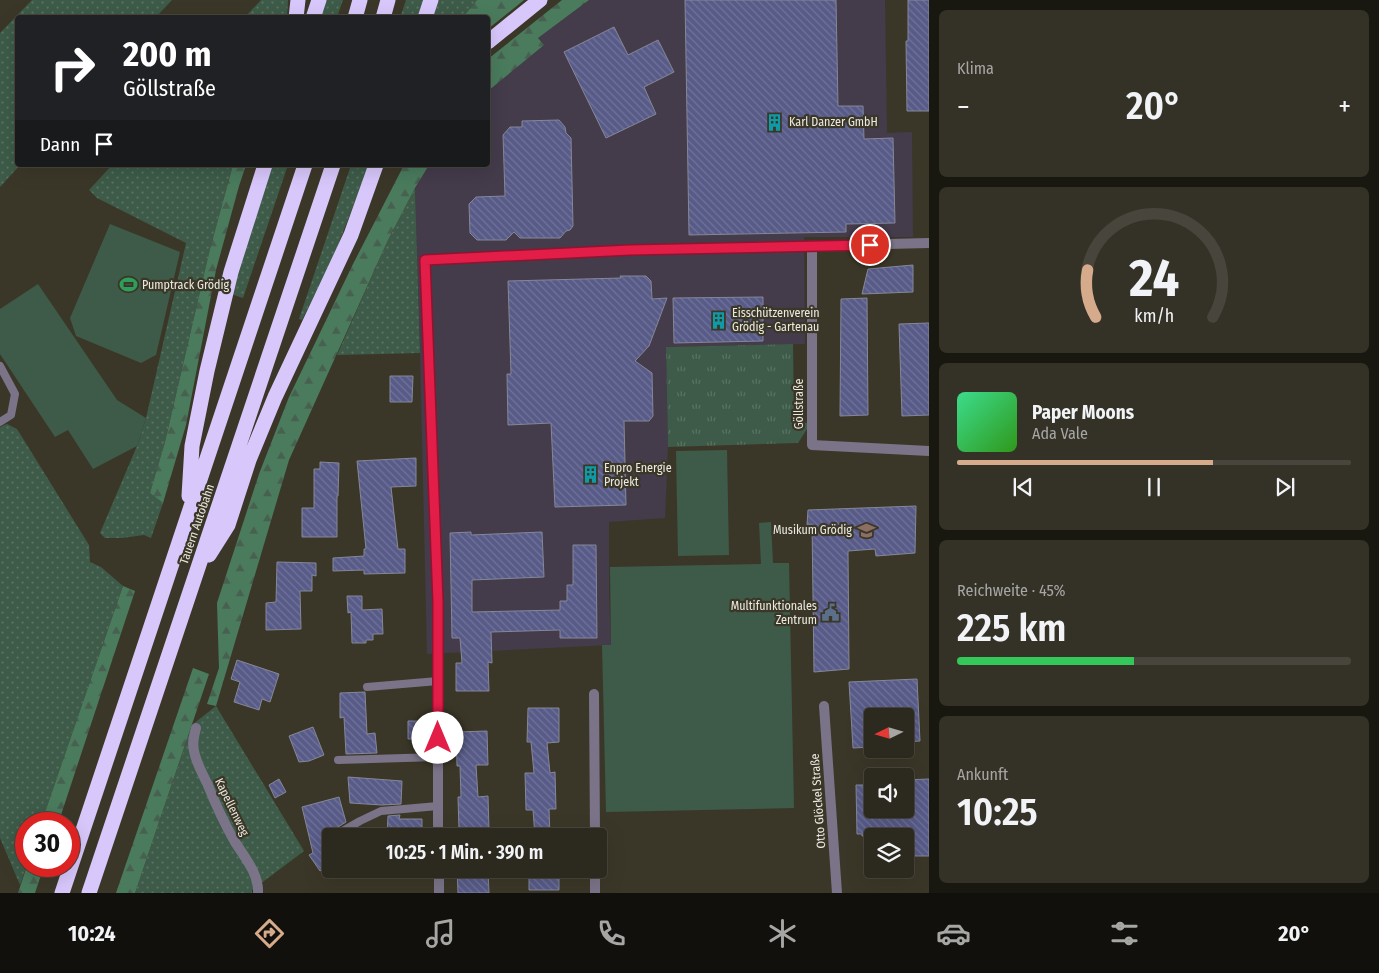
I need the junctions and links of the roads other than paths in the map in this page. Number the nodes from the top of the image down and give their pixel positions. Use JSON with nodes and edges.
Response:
{"nodes":[{"id":1,"x":298,"y":0,"type":"edge"},
{"id":2,"x":319,"y":0,"type":"edge"},
{"id":3,"x":360,"y":0,"type":"edge"},
{"id":4,"x":388,"y":0,"type":"edge"},
{"id":5,"x":431,"y":0,"type":"edge"},
{"id":6,"x":540,"y":0,"type":"edge"},
{"id":7,"x":296,"y":15,"type":"edge"},
{"id":8,"x":314,"y":15,"type":"edge"},
{"id":9,"x":356,"y":15,"type":"edge"},
{"id":10,"x":384,"y":15,"type":"edge"},
{"id":11,"x":426,"y":15,"type":"edge"},
{"id":12,"x":490,"y":40,"type":"edge"},
{"id":13,"x":264,"y":167,"type":"edge"},
{"id":14,"x":304,"y":167,"type":"edge"},
{"id":15,"x":332,"y":167,"type":"edge"},
{"id":16,"x":375,"y":167,"type":"edge"},
{"id":17,"x":384,"y":167,"type":"edge"},
{"id":18,"x":366,"y":194,"type":"junction"},
{"id":19,"x":929,"y":243,"type":"edge"},
{"id":20,"x":812,"y":246,"type":"junction"},
{"id":21,"x":0,"y":366,"type":"edge"},
{"id":22,"x":0,"y":422,"type":"edge"},
{"id":23,"x":929,"y":451,"type":"edge"},
{"id":24,"x":188,"y":515,"type":"junction"},
{"id":25,"x":194,"y":580,"type":"junction"},
{"id":26,"x":438,"y":681,"type":"junction"},
{"id":27,"x":367,"y":687,"type":"dead end"},
{"id":28,"x":594,"y":694,"type":"dead end"},
{"id":29,"x":824,"y":706,"type":"dead end"},
{"id":30,"x":196,"y":728,"type":"dead end"},
{"id":31,"x":438,"y":757,"type":"junction"},
{"id":32,"x":338,"y":760,"type":"dead end"},
{"id":33,"x":438,"y":806,"type":"junction"},
{"id":34,"x":348,"y":828,"type":"edge"},
{"id":35,"x":438,"y":828,"type":"edge"},
{"id":36,"x":595,"y":828,"type":"edge"},
{"id":37,"x":439,"y":878,"type":"edge"},
{"id":38,"x":595,"y":878,"type":"edge"},
{"id":39,"x":62,"y":893,"type":"edge"},
{"id":40,"x":89,"y":893,"type":"edge"},
{"id":41,"x":258,"y":893,"type":"edge"},
{"id":42,"x":440,"y":893,"type":"edge"},
{"id":43,"x":595,"y":893,"type":"edge"},
{"id":44,"x":837,"y":893,"type":"edge"}],
"edges":[{"from":1,"to":7,"type":"highway"},
{"from":2,"to":8,"type":"highway"},
{"from":3,"to":9,"type":"highway"},
{"from":4,"to":10,"type":"highway"},
{"from":5,"to":11,"type":"highway"},
{"from":6,"to":12,"type":"highway"},
{"from":13,"to":24,"type":"highway"},
{"from":14,"to":24,"type":"highway","name":"Tauern Autobahn"},
{"from":15,"to":25,"type":"highway","name":"Tauern Autobahn"},
{"from":16,"to":18,"type":"highway"},
{"from":17,"to":18,"type":"highway"},
{"from":18,"to":25,"type":"highway"},
{"from":19,"to":20,"type":"street"},
{"from":20,"to":23,"type":"street","name":"Göllstraße"},
{"from":20,"to":26,"type":"street"},
{"from":21,"to":22,"type":"lane"},
{"from":24,"to":39,"type":"highway","name":"Tauern Autobahn"},
{"from":25,"to":40,"type":"highway","name":"Tauern Autobahn"},
{"from":26,"to":27,"type":"lane"},
{"from":26,"to":31,"type":"street"},
{"from":28,"to":36,"type":"street"},
{"from":29,"to":44,"type":"street","name":"Otto Glöckel Straße"},
{"from":30,"to":41,"type":"street","name":"Kapellenweg"},
{"from":31,"to":32,"type":"lane"},
{"from":31,"to":33,"type":"street"},
{"from":33,"to":34,"type":"lane"},
{"from":33,"to":35,"type":"street"},
{"from":37,"to":42,"type":"street"},
{"from":38,"to":43,"type":"street"}]}
